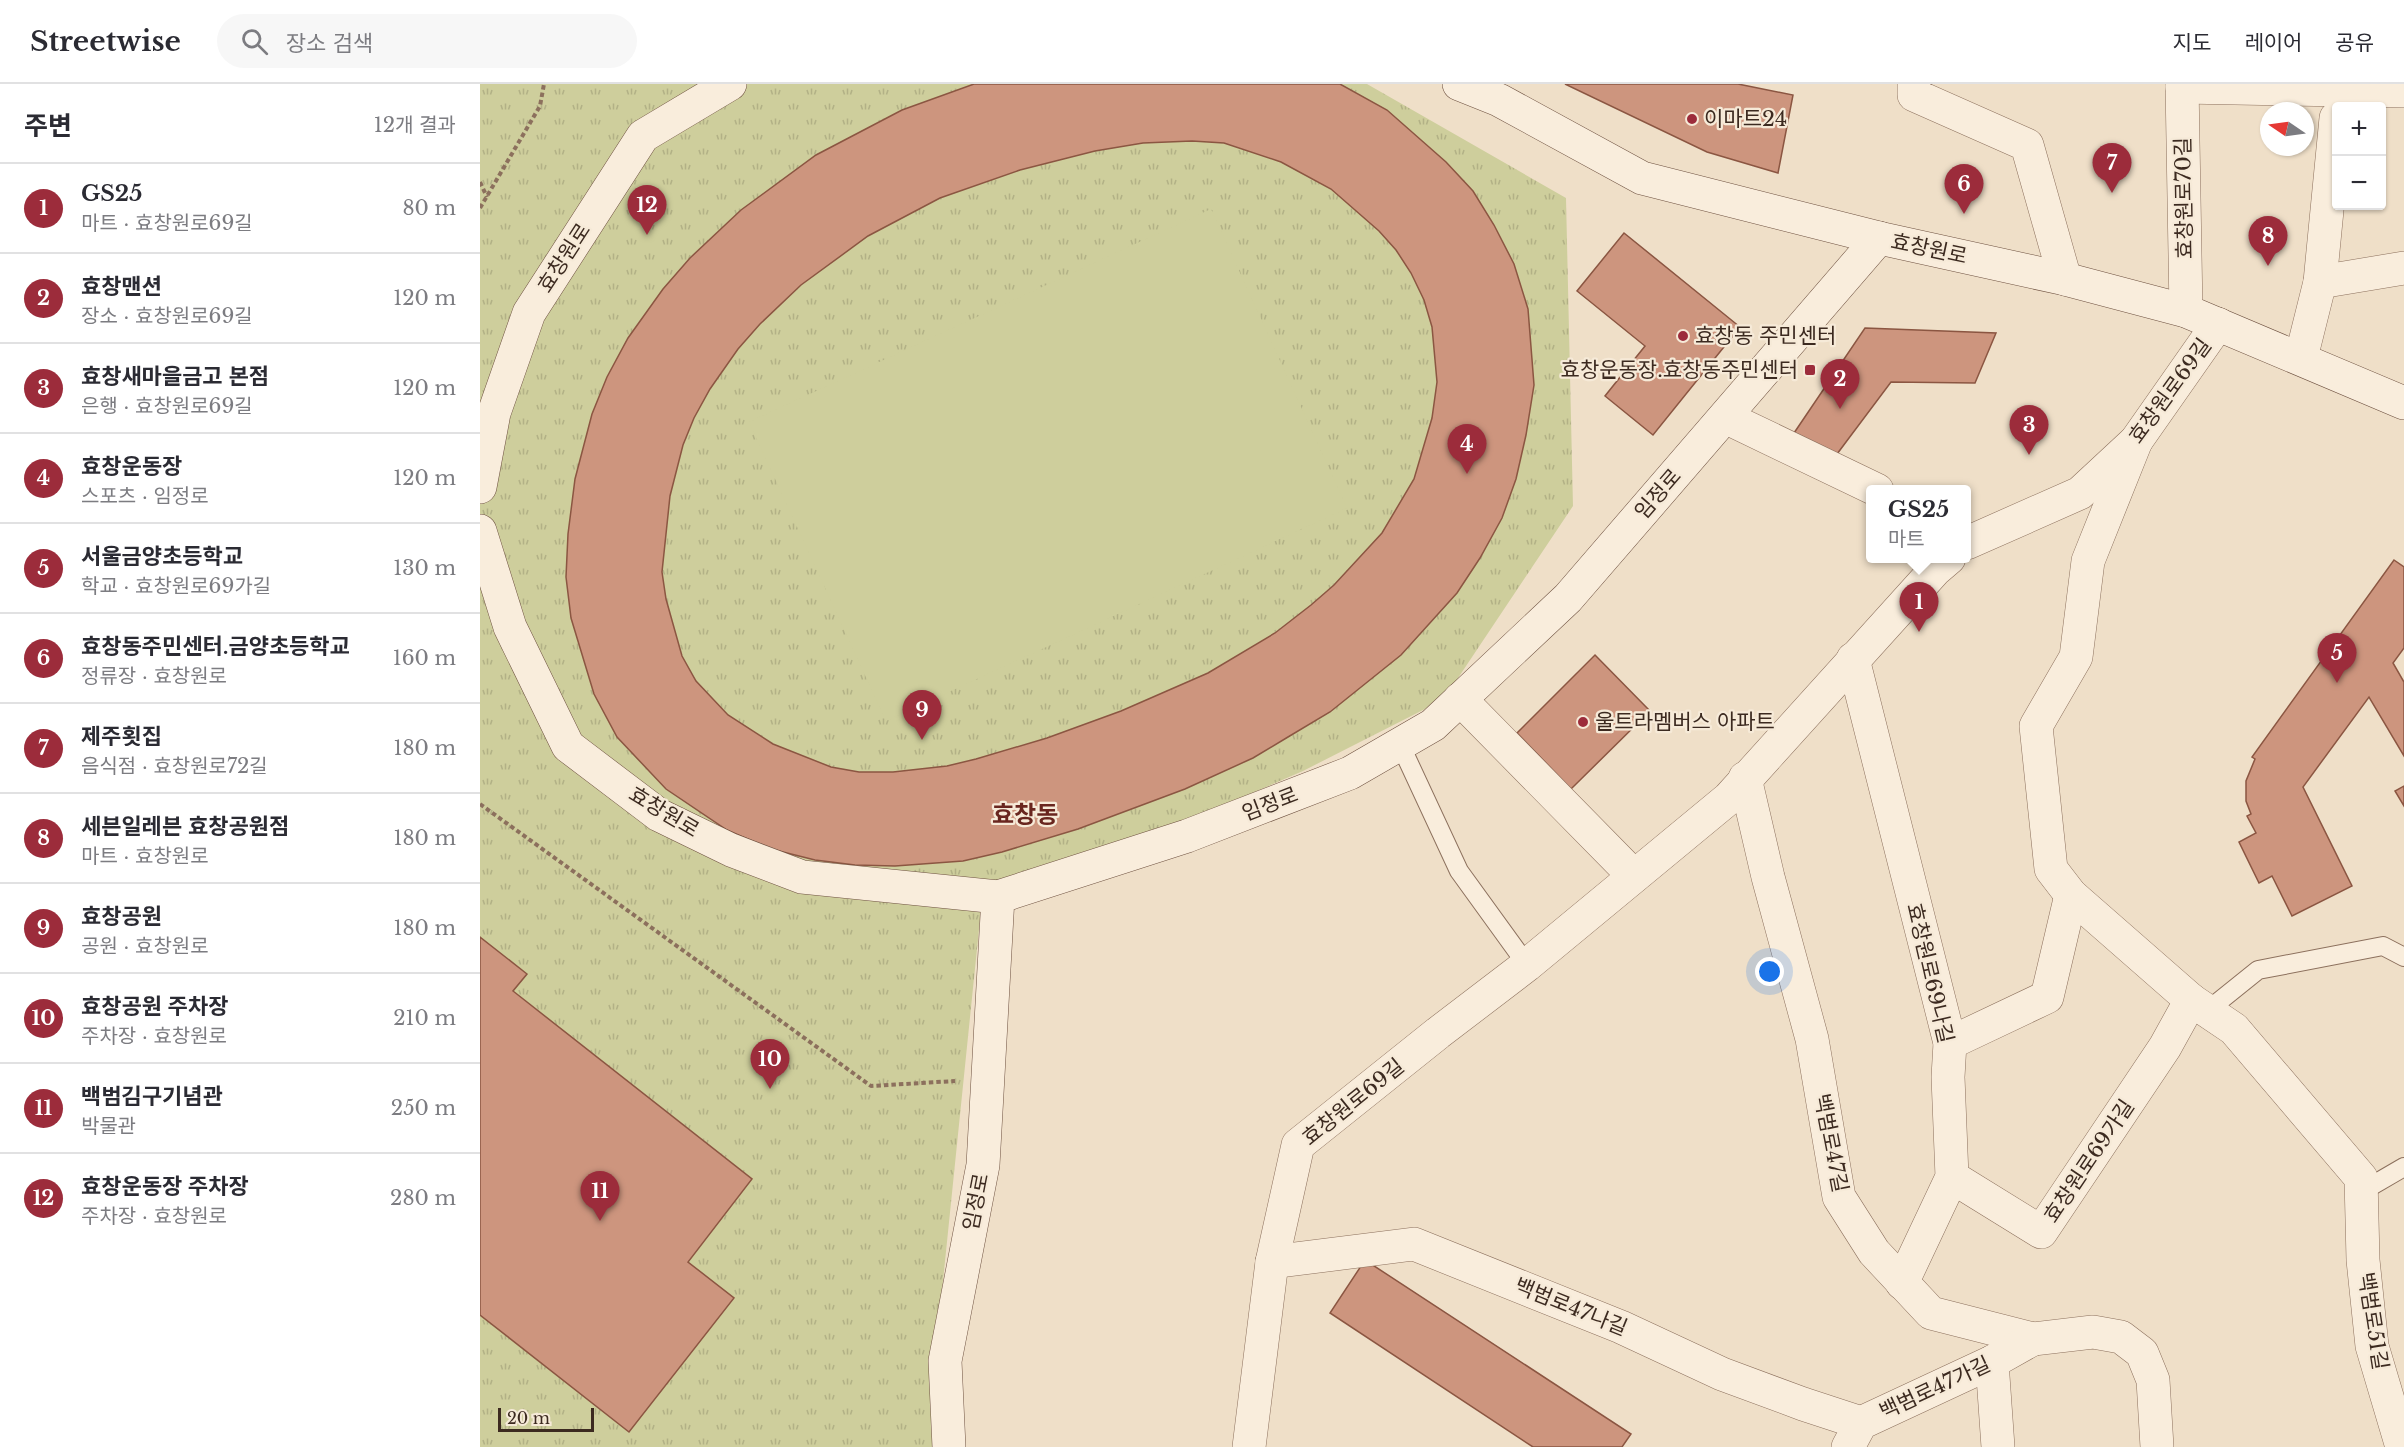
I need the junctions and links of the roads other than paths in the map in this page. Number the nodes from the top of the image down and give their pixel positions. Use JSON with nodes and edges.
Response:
{"nodes":[{"id":1,"x":730,"y":84,"type":"edge"},
{"id":2,"x":1459,"y":84,"type":"edge"},
{"id":3,"x":1914,"y":84,"type":"edge"},
{"id":4,"x":2182,"y":86,"type":"edge"},
{"id":5,"x":1500,"y":92,"type":"edge"},
{"id":6,"x":2404,"y":92,"type":"edge"},
{"id":7,"x":2338,"y":100,"type":"edge"},
{"id":8,"x":1879,"y":238,"type":"junction"},
{"id":9,"x":2404,"y":268,"type":"edge"},
{"id":10,"x":2065,"y":279,"type":"junction"},
{"id":11,"x":2320,"y":282,"type":"junction"},
{"id":12,"x":2186,"y":311,"type":"junction"},
{"id":13,"x":2218,"y":324,"type":"junction"},
{"id":14,"x":2301,"y":358,"type":"junction"},
{"id":15,"x":2404,"y":403,"type":"edge"},
{"id":16,"x":1725,"y":417,"type":"junction"},
{"id":17,"x":2136,"y":441,"type":"junction"},
{"id":18,"x":1868,"y":485,"type":"edge"},
{"id":19,"x":480,"y":487,"type":"edge"},
{"id":20,"x":1971,"y":520,"type":"edge"},
{"id":21,"x":1997,"y":529,"type":"junction"},
{"id":22,"x":480,"y":531,"type":"edge"},
{"id":23,"x":1971,"y":541,"type":"edge"},
{"id":24,"x":1943,"y":563,"type":"edge"},
{"id":25,"x":1853,"y":659,"type":"junction"},
{"id":26,"x":1460,"y":699,"type":"junction"},
{"id":27,"x":1400,"y":744,"type":"junction"},
{"id":28,"x":1745,"y":778,"type":"junction"},
{"id":29,"x":1634,"y":876,"type":"junction"},
{"id":30,"x":2071,"y":895,"type":"junction"},
{"id":31,"x":998,"y":897,"type":"junction"},
{"id":32,"x":2404,"y":957,"type":"edge"},
{"id":33,"x":1527,"y":965,"type":"junction"},
{"id":34,"x":2199,"y":1006,"type":"junction"},
{"id":35,"x":1950,"y":1043,"type":"junction"},
{"id":36,"x":2404,"y":1167,"type":"edge"},
{"id":37,"x":1952,"y":1177,"type":"junction"},
{"id":38,"x":2361,"y":1192,"type":"junction"},
{"id":39,"x":1272,"y":1262,"type":"junction"},
{"id":40,"x":1902,"y":1283,"type":"junction"},
{"id":41,"x":2033,"y":1339,"type":"junction"},
{"id":42,"x":1992,"y":1362,"type":"junction"},
{"id":43,"x":1855,"y":1435,"type":"edge"},
{"id":44,"x":1257,"y":1442,"type":"edge"},
{"id":45,"x":949,"y":1447,"type":"edge"},
{"id":46,"x":1998,"y":1447,"type":"edge"},
{"id":47,"x":2157,"y":1447,"type":"edge"},
{"id":48,"x":2402,"y":1447,"type":"edge"}],
"edges":[{"from":1,"to":19,"type":"street","name":"효창원로"},
{"from":2,"to":5,"type":"street","name":"효창원로"},
{"from":3,"to":10,"type":"street"},
{"from":4,"to":7,"type":"street"},
{"from":4,"to":12,"type":"street","name":"효창원로70길"},
{"from":5,"to":8,"type":"street","name":"효창원로"},
{"from":6,"to":7,"type":"street"},
{"from":7,"to":11,"type":"street"},
{"from":8,"to":10,"type":"street","name":"효창원로"},
{"from":8,"to":16,"type":"street","name":"임정로"},
{"from":9,"to":11,"type":"street"},
{"from":10,"to":12,"type":"street","name":"효창원로"},
{"from":11,"to":14,"type":"street"},
{"from":12,"to":13,"type":"street","name":"효창원로"},
{"from":13,"to":14,"type":"street","name":"효창원로"},
{"from":13,"to":17,"type":"street","name":"효창원로69길"},
{"from":14,"to":15,"type":"street","name":"효창원로"},
{"from":16,"to":18,"type":"street"},
{"from":16,"to":26,"type":"street","name":"임정로"},
{"from":17,"to":21,"type":"street","name":"효창원로69길"},
{"from":17,"to":30,"type":"street"},
{"from":20,"to":21,"type":"street"},
{"from":21,"to":23,"type":"street","name":"효창원로69길"},
{"from":22,"to":31,"type":"street","name":"효창원로"},
{"from":24,"to":25,"type":"street","name":"효창원로69길"},
{"from":25,"to":28,"type":"street","name":"효창원로69길"},
{"from":25,"to":35,"type":"street","name":"효창원로69나길"},
{"from":26,"to":27,"type":"street","name":"임정로"},
{"from":26,"to":29,"type":"street"},
{"from":27,"to":31,"type":"street","name":"임정로"},
{"from":27,"to":33,"type":"lane"},
{"from":28,"to":29,"type":"street","name":"효창원로69길"},
{"from":28,"to":40,"type":"street","name":"백범로47길"},
{"from":29,"to":33,"type":"street","name":"효창원로69길"},
{"from":30,"to":34,"type":"street","name":"백범로51길"},
{"from":30,"to":35,"type":"street"},
{"from":31,"to":45,"type":"street","name":"임정로"},
{"from":32,"to":34,"type":"lane"},
{"from":33,"to":39,"type":"street","name":"효창원로69길"},
{"from":34,"to":37,"type":"street","name":"효창원로69가길"},
{"from":34,"to":38,"type":"street","name":"백범로51길"},
{"from":35,"to":37,"type":"street","name":"효창원로69나길"},
{"from":36,"to":38,"type":"lane"},
{"from":37,"to":40,"type":"street","name":"효창원로69나길"},
{"from":38,"to":48,"type":"street","name":"백범로51길"},
{"from":39,"to":43,"type":"street","name":"백범로47나길"},
{"from":39,"to":44,"type":"street","name":"효창원로69길"},
{"from":40,"to":41,"type":"street","name":"백범로47길"},
{"from":41,"to":42,"type":"street","name":"백범로47가길"},
{"from":41,"to":47,"type":"street","name":"백범로47길"},
{"from":42,"to":43,"type":"street","name":"백범로47가길"},
{"from":42,"to":46,"type":"street"}]}
